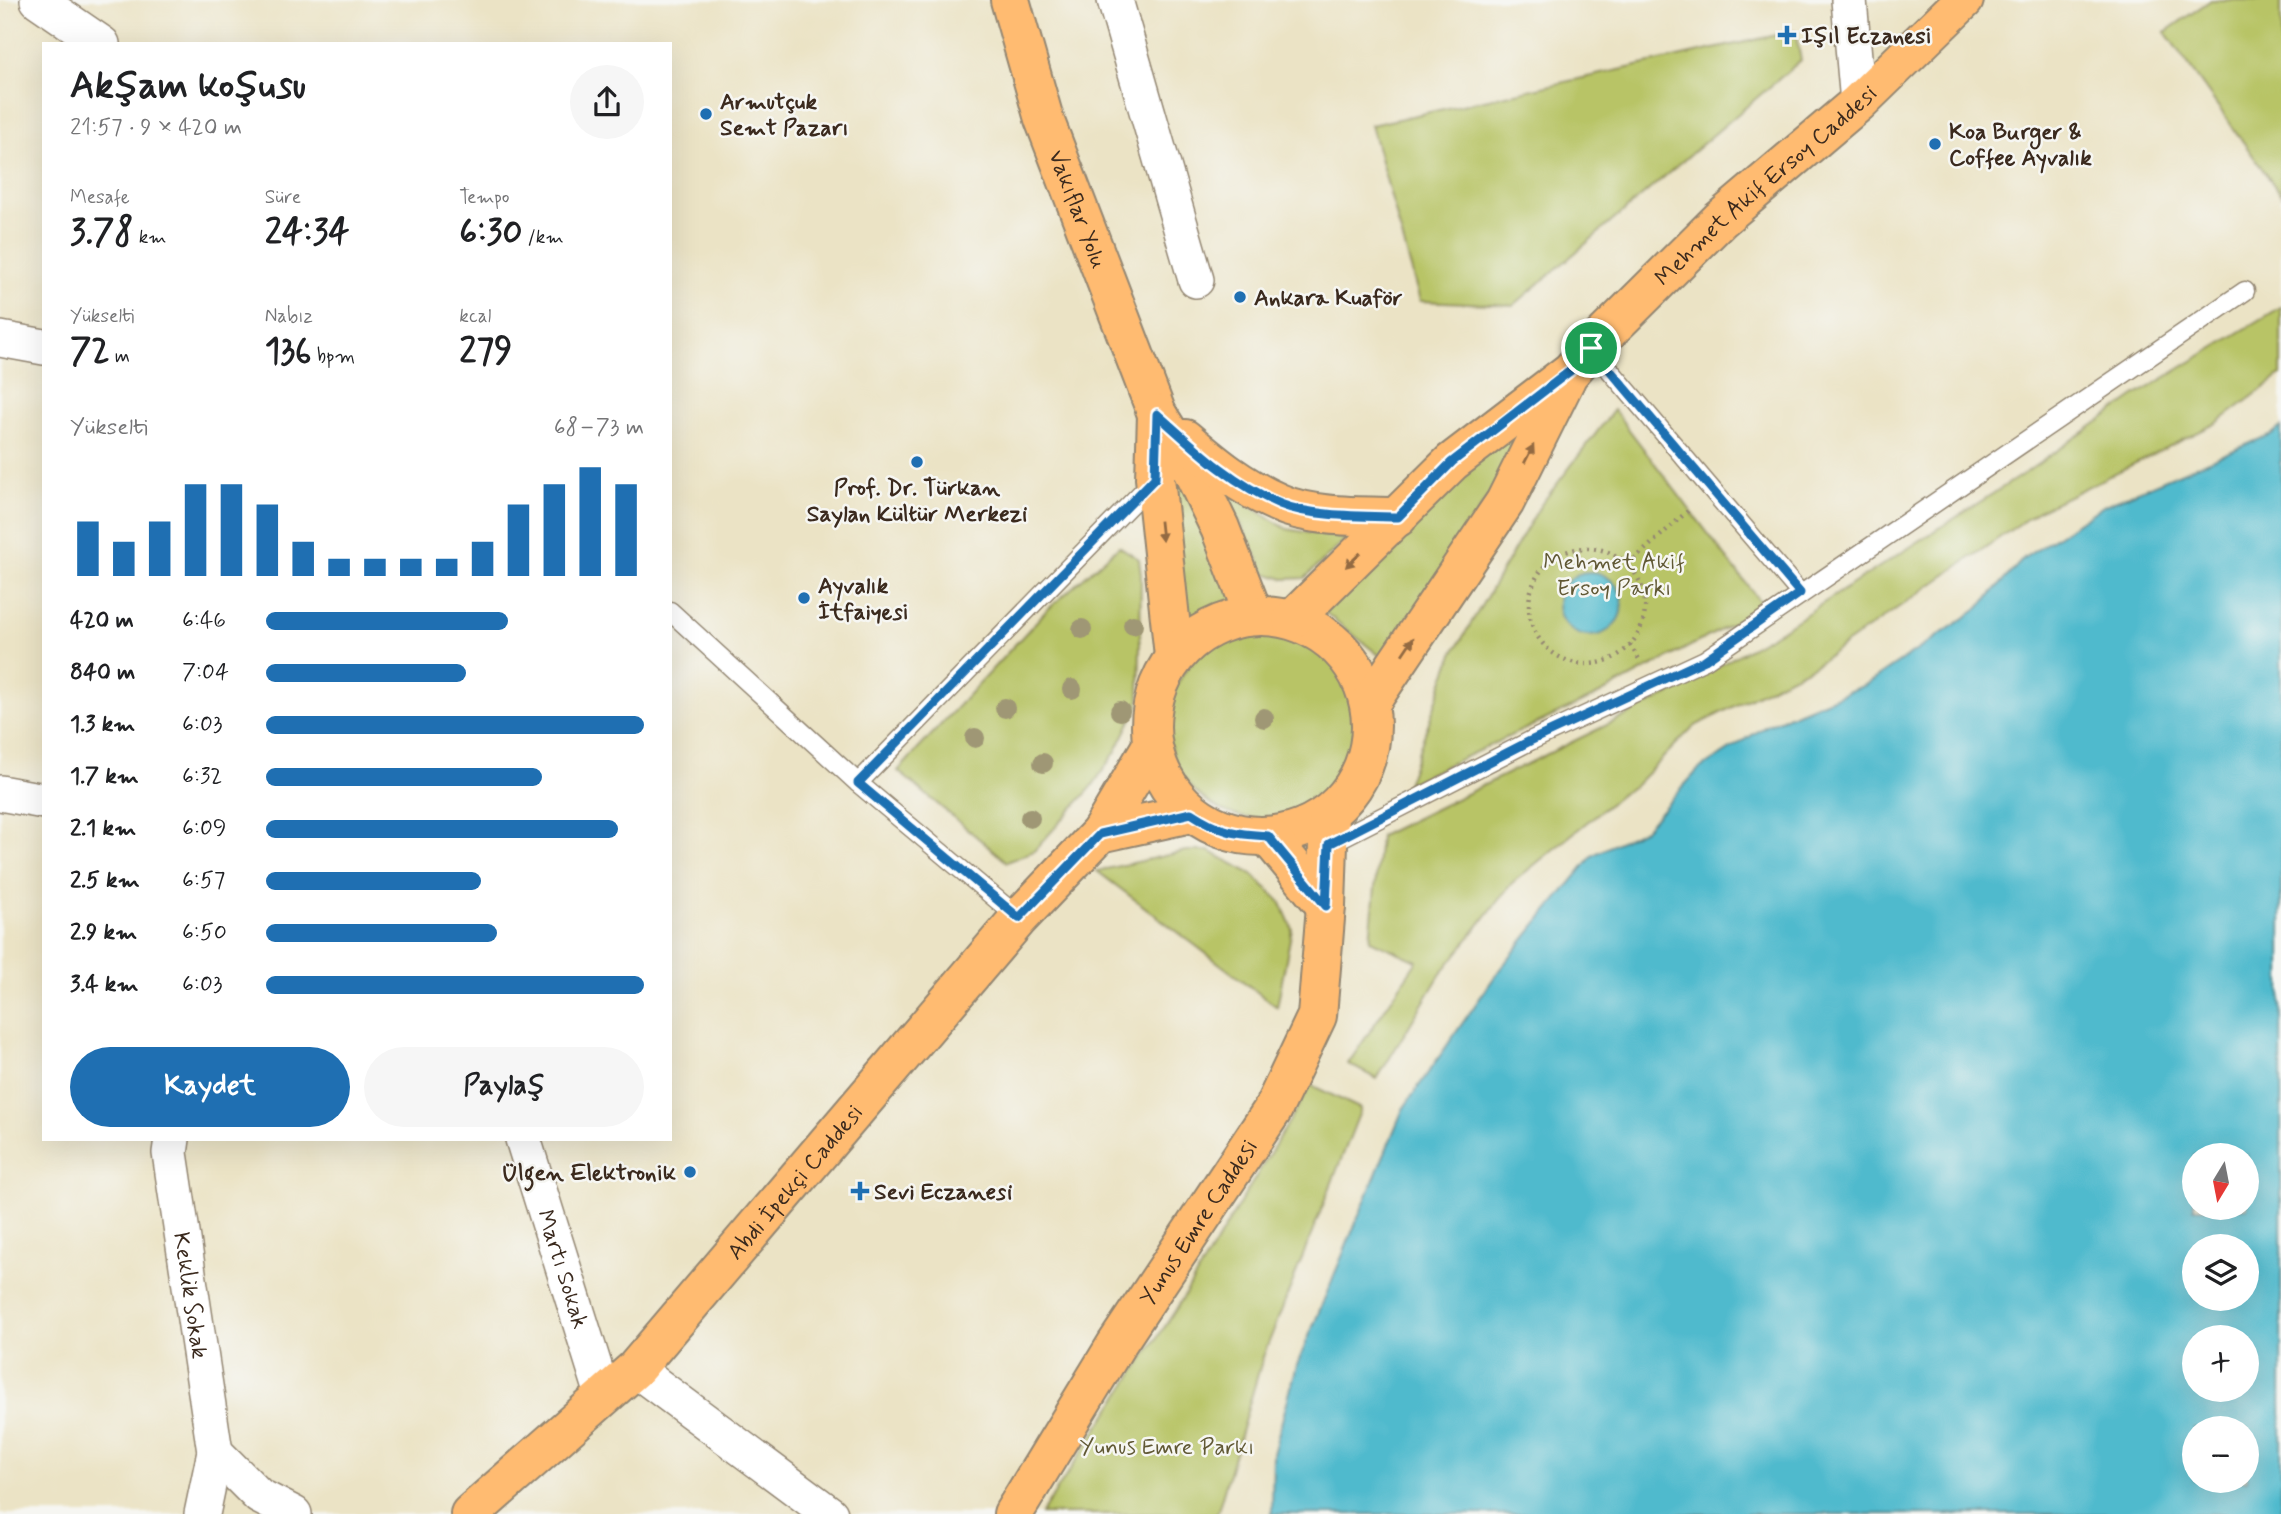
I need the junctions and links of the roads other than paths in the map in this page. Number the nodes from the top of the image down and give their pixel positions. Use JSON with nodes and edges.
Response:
{"nodes":[{"id":1,"x":38,"y":0,"type":"edge"},
{"id":2,"x":1010,"y":0,"type":"edge"},
{"id":3,"x":1115,"y":0,"type":"edge"},
{"id":4,"x":1849,"y":0,"type":"edge"},
{"id":5,"x":1964,"y":0,"type":"edge"},
{"id":6,"x":99,"y":42,"type":"edge"},
{"id":7,"x":1858,"y":103,"type":"junction"},
{"id":8,"x":1196,"y":280,"type":"dead end"},
{"id":9,"x":2245,"y":291,"type":"dead end"},
{"id":10,"x":0,"y":339,"type":"edge"},
{"id":11,"x":42,"y":347,"type":"edge"},
{"id":12,"x":1581,"y":360,"type":"junction"},
{"id":13,"x":1157,"y":414,"type":"junction"},
{"id":14,"x":1155,"y":478,"type":"junction"},
{"id":15,"x":1398,"y":517,"type":"junction"},
{"id":16,"x":1800,"y":593,"type":"junction"},
{"id":17,"x":672,"y":613,"type":"edge"},
{"id":18,"x":1254,"y":616,"type":"junction"},
{"id":19,"x":1292,"y":620,"type":"junction"},
{"id":20,"x":1174,"y":656,"type":"junction"},
{"id":21,"x":1370,"y":703,"type":"junction"},
{"id":22,"x":1152,"y":747,"type":"junction"},
{"id":23,"x":858,"y":783,"type":"junction"},
{"id":24,"x":0,"y":793,"type":"edge"},
{"id":25,"x":42,"y":801,"type":"edge"},
{"id":26,"x":1191,"y":813,"type":"junction"},
{"id":27,"x":1329,"y":829,"type":"junction"},
{"id":28,"x":1100,"y":834,"type":"junction"},
{"id":29,"x":1268,"y":836,"type":"junction"},
{"id":30,"x":1326,"y":906,"type":"junction"},
{"id":31,"x":1019,"y":918,"type":"junction"},
{"id":32,"x":172,"y":1141,"type":"edge"},
{"id":33,"x":524,"y":1141,"type":"edge"},
{"id":34,"x":635,"y":1370,"type":"junction"},
{"id":35,"x":604,"y":1398,"type":"junction"},
{"id":36,"x":215,"y":1452,"type":"junction"},
{"id":37,"x":202,"y":1514,"type":"edge"},
{"id":38,"x":294,"y":1514,"type":"edge"},
{"id":39,"x":470,"y":1514,"type":"edge"},
{"id":40,"x":830,"y":1514,"type":"edge"},
{"id":41,"x":1013,"y":1514,"type":"edge"}],
"edges":[{"from":1,"to":6,"type":"street"},
{"from":2,"to":13,"type":"main road","name":"Vakıflar Yolu"},
{"from":3,"to":8,"type":"street"},
{"from":4,"to":7,"type":"street"},
{"from":5,"to":7,"type":"main road","name":"Mehmet Akif Ersoy Caddesi"},
{"from":7,"to":12,"type":"main road","name":"Mehmet Akif Ersoy Caddesi"},
{"from":9,"to":16,"type":"lane"},
{"from":10,"to":11,"type":"street"},
{"from":12,"to":15,"type":"main road"},
{"from":12,"to":16,"type":"lane"},
{"from":21,"to":12,"type":"main road","one_way":true},
{"from":13,"to":14,"type":"main road","name":"Vakıflar Yolu"},
{"from":13,"to":15,"type":"main road","name":"Vakıflar Yolu"},
{"from":13,"to":18,"type":"main road","name":"Vakıflar Yolu"},
{"from":14,"to":20,"type":"main road","name":"Vakıflar Yolu","one_way":true},
{"from":14,"to":23,"type":"lane"},
{"from":15,"to":19,"type":"main road","one_way":true},
{"from":16,"to":27,"type":"lane"},
{"from":17,"to":23,"type":"lane"},
{"from":18,"to":19,"type":"main road"},
{"from":18,"to":20,"type":"main road"},
{"from":19,"to":21,"type":"main road"},
{"from":20,"to":22,"type":"main road"},
{"from":21,"to":27,"type":"main road"},
{"from":22,"to":26,"type":"main road"},
{"from":22,"to":28,"type":"main road","name":"Abdi İpekçi Caddesi"},
{"from":23,"to":31,"type":"lane"},
{"from":24,"to":25,"type":"street"},
{"from":26,"to":28,"type":"main road"},
{"from":26,"to":29,"type":"main road"},
{"from":27,"to":29,"type":"main road"},
{"from":27,"to":30,"type":"main road","name":"Yunus Emre Caddesi"},
{"from":28,"to":31,"type":"main road","name":"Abdi İpekçi Caddesi"},
{"from":29,"to":30,"type":"main road"},
{"from":30,"to":41,"type":"main road","name":"Yunus Emre Caddesi"},
{"from":31,"to":34,"type":"main road","name":"Abdi İpekçi Caddesi"},
{"from":32,"to":36,"type":"street","name":"Keklik Sokak"},
{"from":33,"to":35,"type":"street","name":"Martı Sokak"},
{"from":34,"to":35,"type":"main road","name":"Abdi İpekçi Caddesi"},
{"from":34,"to":40,"type":"street"},
{"from":35,"to":39,"type":"main road","name":"Abdi İpekçi Caddesi"},
{"from":36,"to":37,"type":"street"},
{"from":36,"to":38,"type":"street"}]}
